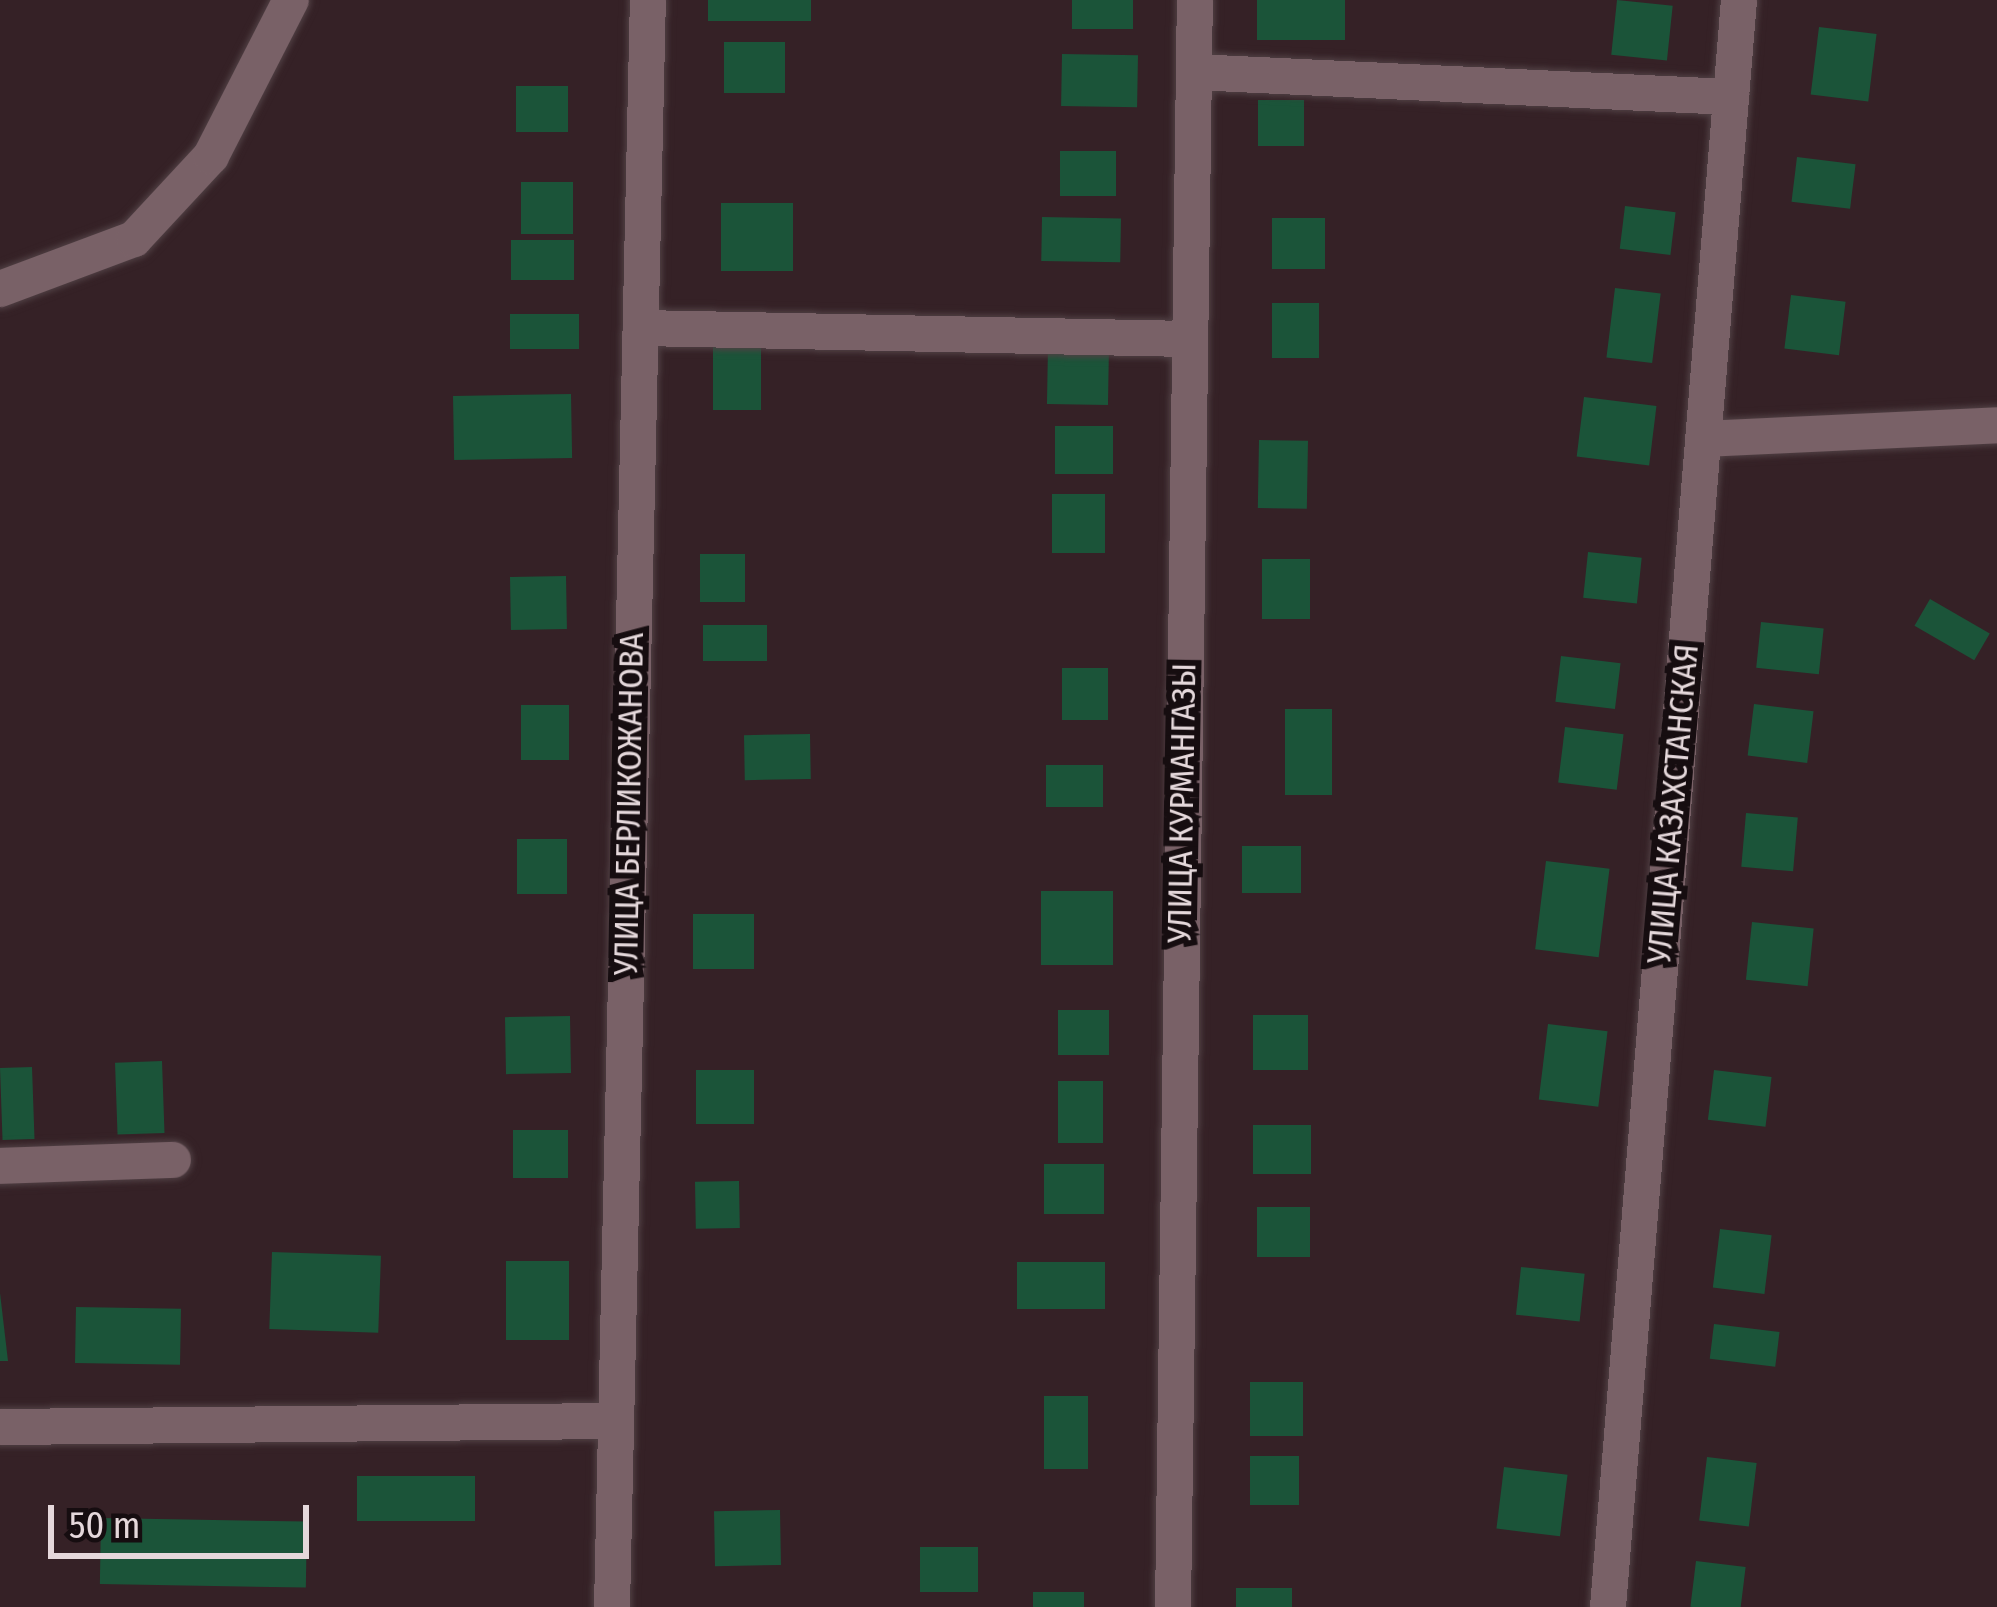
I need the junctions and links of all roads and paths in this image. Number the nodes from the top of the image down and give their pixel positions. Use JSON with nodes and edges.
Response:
{"nodes":[{"id":1,"x":291,"y":0,"type":"edge"},
{"id":2,"x":648,"y":0,"type":"edge"},
{"id":3,"x":1195,"y":0,"type":"edge"},
{"id":4,"x":1738,"y":0,"type":"edge"},
{"id":5,"x":1194,"y":72,"type":"junction"},
{"id":6,"x":1731,"y":97,"type":"junction"},
{"id":7,"x":0,"y":289,"type":"edge"},
{"id":8,"x":641,"y":328,"type":"junction"},
{"id":9,"x":1188,"y":339,"type":"junction"},
{"id":10,"x":1997,"y":425,"type":"edge"},
{"id":11,"x":1705,"y":439,"type":"junction"},
{"id":12,"x":173,"y":1160,"type":"dead end"},
{"id":13,"x":0,"y":1166,"type":"edge"},
{"id":14,"x":616,"y":1421,"type":"junction"},
{"id":15,"x":0,"y":1427,"type":"edge"},
{"id":16,"x":612,"y":1607,"type":"edge"},
{"id":17,"x":1174,"y":1607,"type":"edge"},
{"id":18,"x":1608,"y":1607,"type":"edge"}],
"edges":[{"from":1,"to":7,"type":"street"},
{"from":2,"to":8,"type":"street","name":"УЛИЦА БЕРЛИКОЖАНОВА"},
{"from":3,"to":5,"type":"street","name":"УЛИЦА КУРМАНГАЗЫ"},
{"from":4,"to":6,"type":"street","name":"УЛИЦА КАЗАХСТАНСКАЯ"},
{"from":5,"to":6,"type":"street"},
{"from":5,"to":9,"type":"street","name":"УЛИЦА КУРМАНГАЗЫ"},
{"from":6,"to":11,"type":"street","name":"УЛИЦА КАЗАХСТАНСКАЯ"},
{"from":8,"to":9,"type":"street"},
{"from":8,"to":14,"type":"street","name":"УЛИЦА БЕРЛИКОЖАНОВА"},
{"from":9,"to":17,"type":"street","name":"УЛИЦА КУРМАНГАЗЫ"},
{"from":10,"to":11,"type":"street"},
{"from":11,"to":18,"type":"street","name":"УЛИЦА КАЗАХСТАНСКАЯ"},
{"from":12,"to":13,"type":"street"},
{"from":14,"to":15,"type":"street"},
{"from":14,"to":16,"type":"street","name":"УЛИЦА БЕРЛИКОЖАНОВА"}]}
